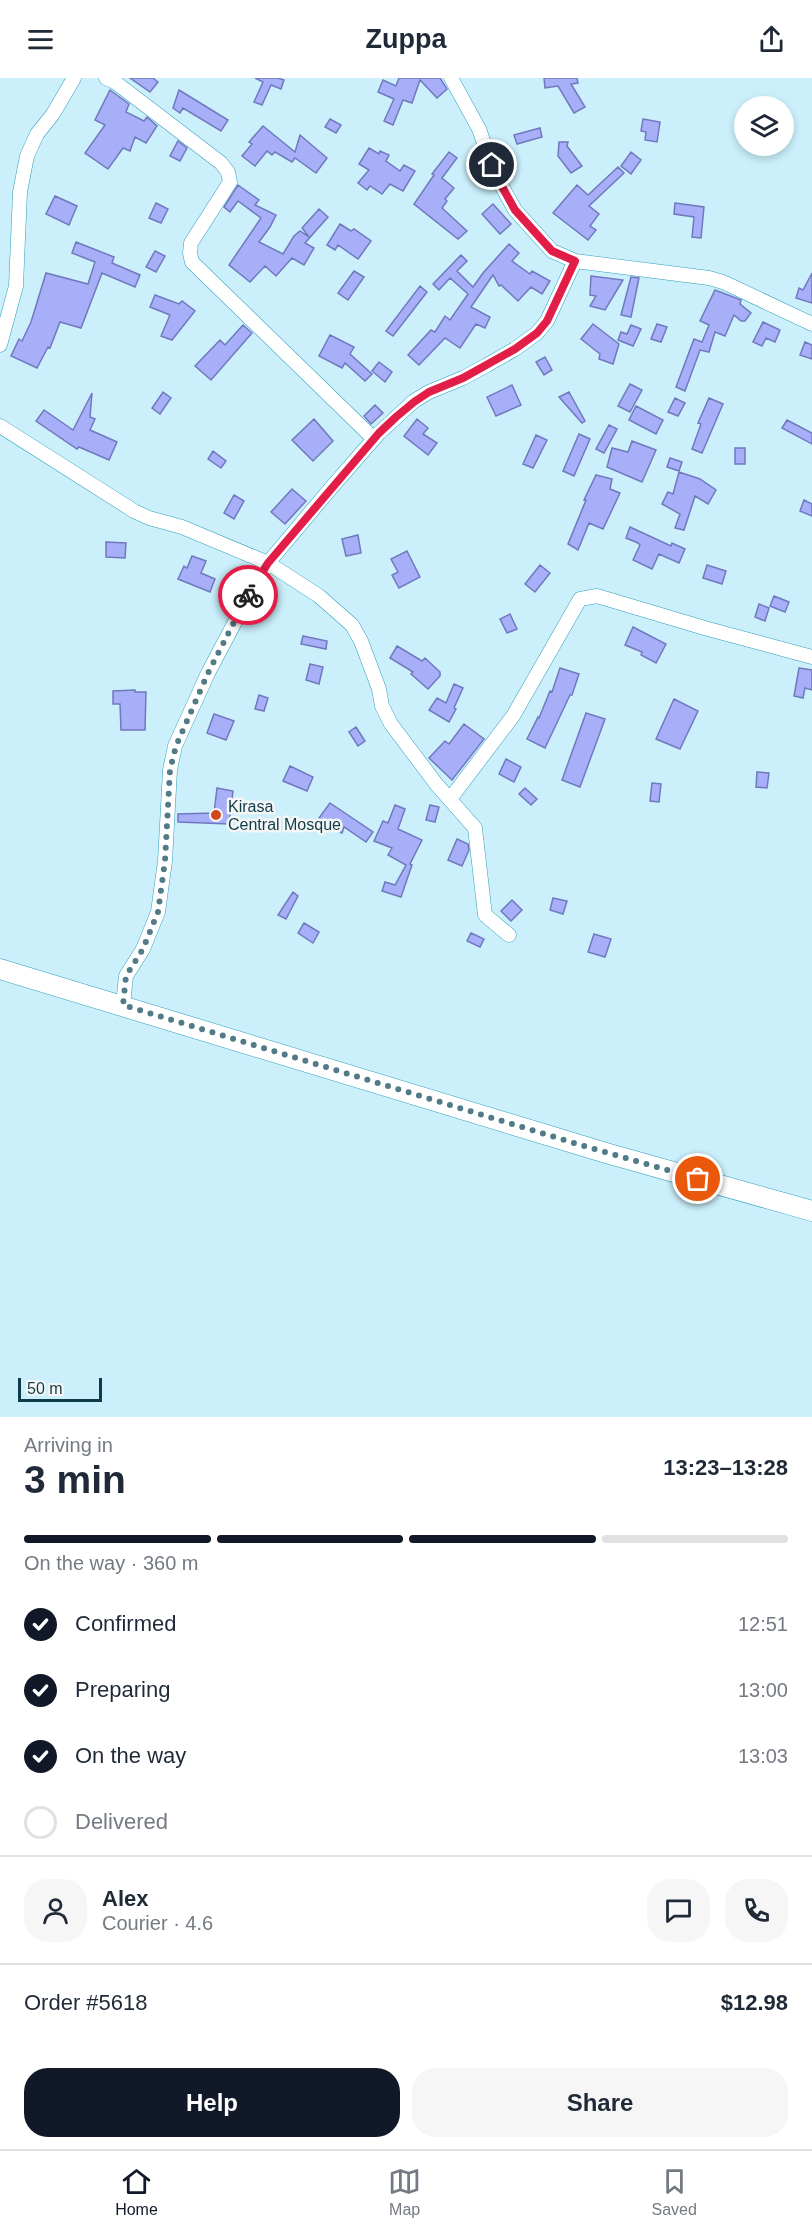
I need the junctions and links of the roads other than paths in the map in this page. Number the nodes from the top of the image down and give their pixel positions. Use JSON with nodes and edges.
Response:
{"nodes":[{"id":1,"x":74,"y":78,"type":"edge"},
{"id":2,"x":106,"y":78,"type":"edge"},
{"id":3,"x":451,"y":78,"type":"edge"},
{"id":4,"x":575,"y":261,"type":"junction"},
{"id":5,"x":812,"y":324,"type":"edge"},
{"id":6,"x":0,"y":345,"type":"edge"},
{"id":7,"x":0,"y":426,"type":"edge"},
{"id":8,"x":374,"y":439,"type":"junction"},
{"id":9,"x":268,"y":563,"type":"junction"},
{"id":10,"x":812,"y":657,"type":"edge"},
{"id":11,"x":450,"y":800,"type":"junction"},
{"id":12,"x":509,"y":935,"type":"dead end"},
{"id":13,"x":0,"y":969,"type":"edge"},
{"id":14,"x":123,"y":1005,"type":"junction"},
{"id":15,"x":812,"y":1211,"type":"edge"}],
"edges":[{"from":1,"to":6,"type":"street"},
{"from":2,"to":8,"type":"street"},
{"from":3,"to":4,"type":"street"},
{"from":4,"to":5,"type":"street"},
{"from":4,"to":8,"type":"street"},
{"from":7,"to":9,"type":"street"},
{"from":8,"to":9,"type":"street"},
{"from":9,"to":11,"type":"street"},
{"from":9,"to":14,"type":"street"},
{"from":10,"to":11,"type":"street"},
{"from":11,"to":12,"type":"street"},
{"from":13,"to":14,"type":"main road"},
{"from":14,"to":15,"type":"main road"}]}
